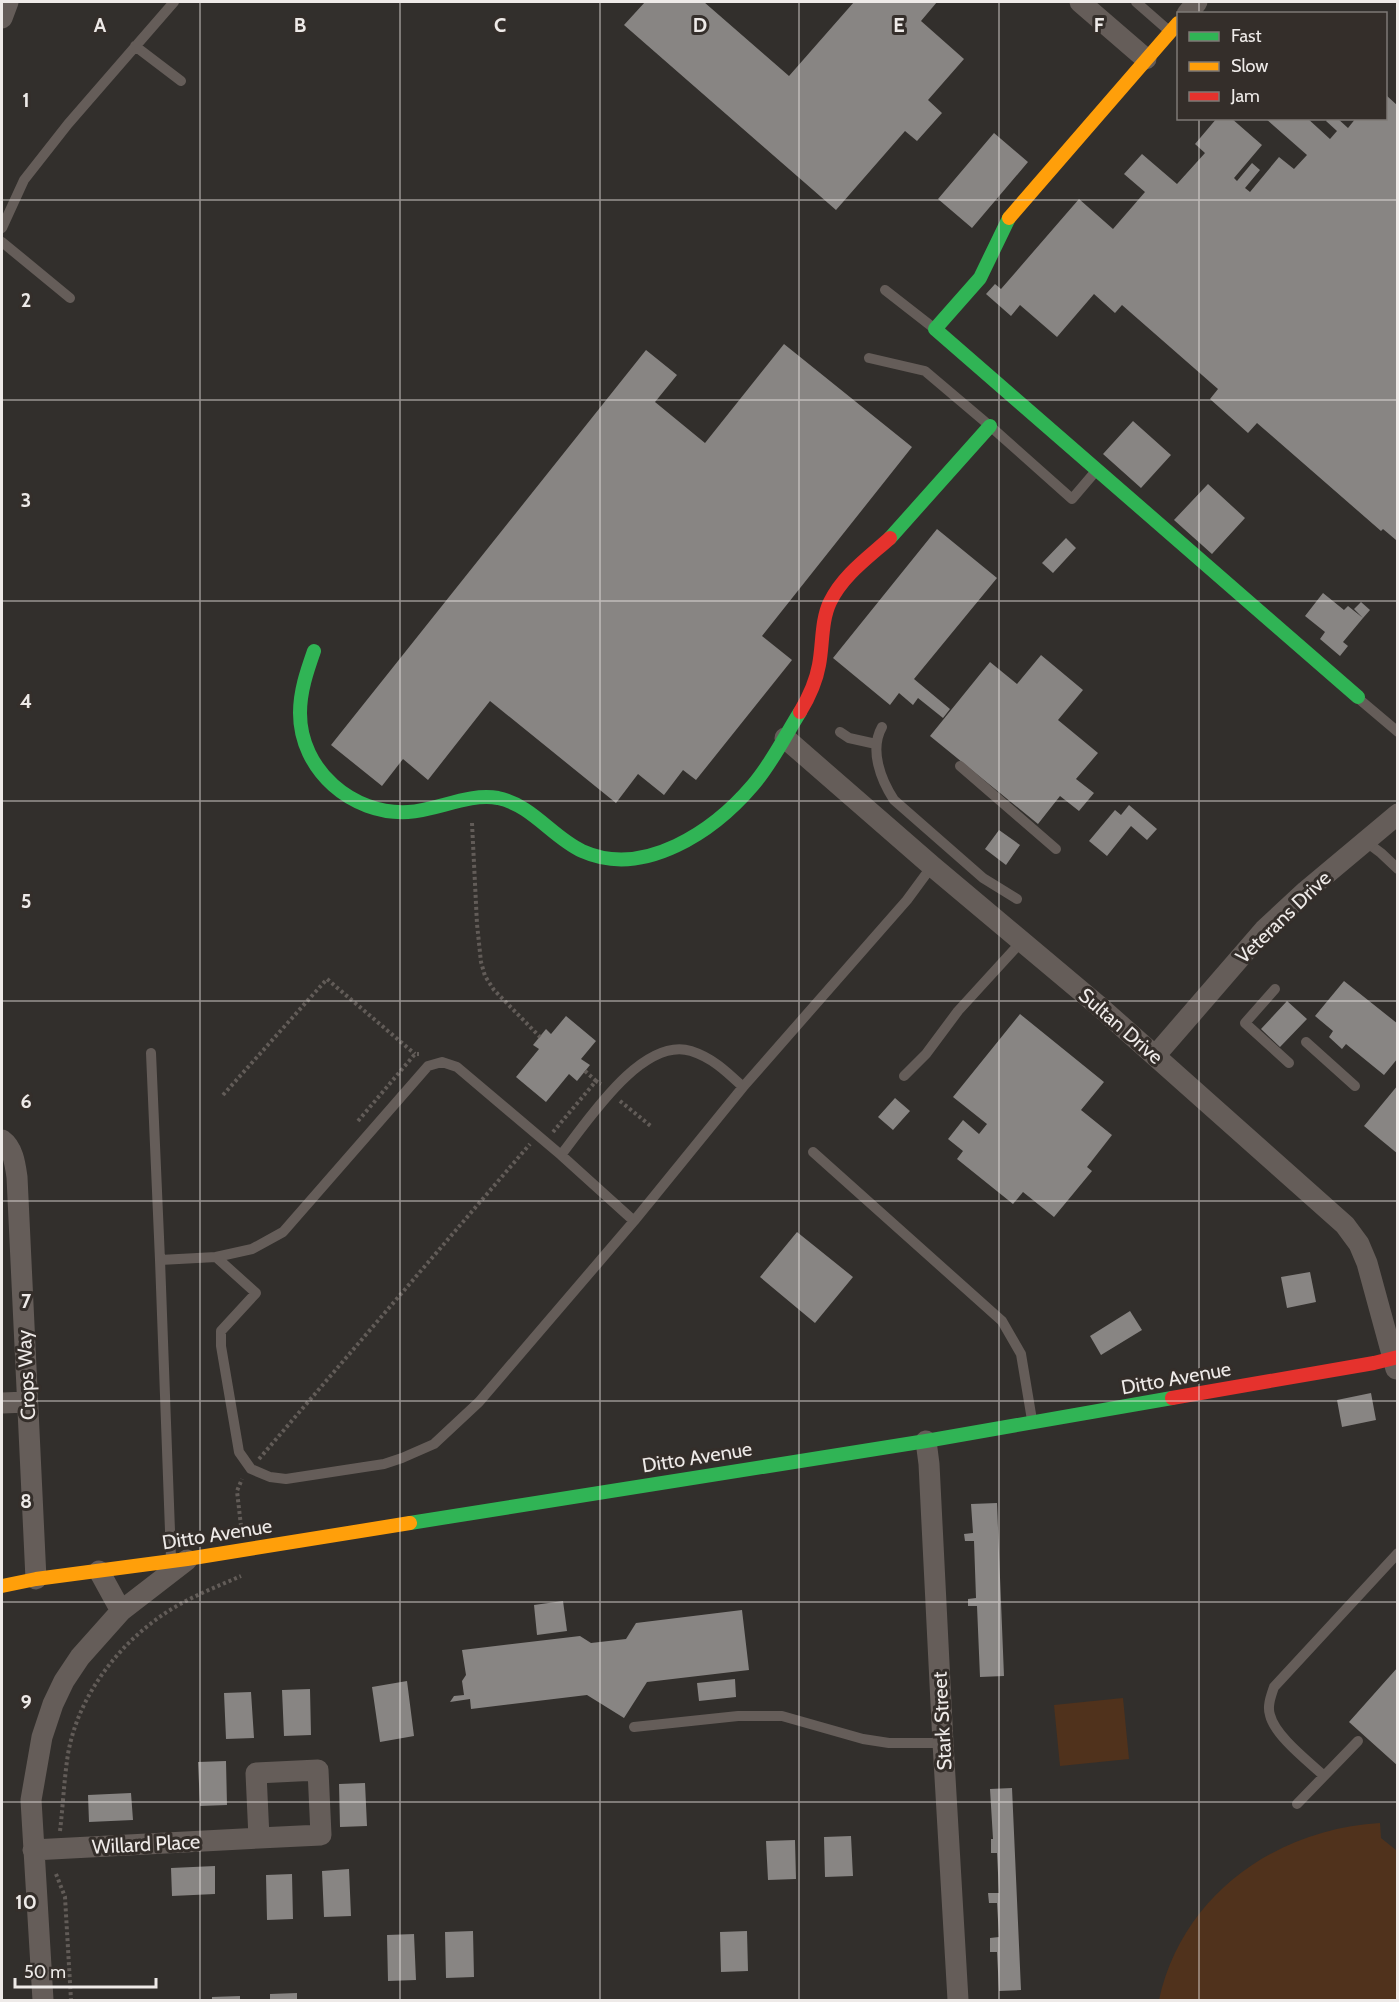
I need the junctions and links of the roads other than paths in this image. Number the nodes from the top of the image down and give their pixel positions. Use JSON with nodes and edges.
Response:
{"nodes":[{"id":1,"x":8,"y":2,"type":"edge"},
{"id":2,"x":174,"y":2,"type":"edge"},
{"id":3,"x":1080,"y":2,"type":"edge"},
{"id":4,"x":1136,"y":2,"type":"edge"},
{"id":5,"x":2,"y":18,"type":"edge"},
{"id":6,"x":1174,"y":27,"type":"edge"},
{"id":7,"x":135,"y":46,"type":"junction"},
{"id":8,"x":1146,"y":59,"type":"junction"},
{"id":9,"x":181,"y":81,"type":"dead end"},
{"id":10,"x":2,"y":228,"type":"edge"},
{"id":11,"x":2,"y":242,"type":"edge"},
{"id":12,"x":885,"y":290,"type":"dead end"},
{"id":13,"x":70,"y":298,"type":"dead end"},
{"id":14,"x":935,"y":329,"type":"junction"},
{"id":15,"x":869,"y":358,"type":"dead end"},
{"id":16,"x":990,"y":426,"type":"junction"},
{"id":17,"x":1098,"y":470,"type":"junction"},
{"id":18,"x":314,"y":651,"type":"dead end"},
{"id":19,"x":1358,"y":697,"type":"joint"},
{"id":20,"x":882,"y":727,"type":"dead end"},
{"id":21,"x":840,"y":732,"type":"dead end"},
{"id":22,"x":1398,"y":732,"type":"edge"},
{"id":23,"x":785,"y":738,"type":"junction"},
{"id":24,"x":876,"y":744,"type":"junction"},
{"id":25,"x":960,"y":766,"type":"dead end"},
{"id":26,"x":1398,"y":814,"type":"edge"},
{"id":27,"x":1365,"y":842,"type":"junction"},
{"id":28,"x":1056,"y":849,"type":"dead end"},
{"id":29,"x":932,"y":866,"type":"junction"},
{"id":30,"x":1398,"y":869,"type":"edge"},
{"id":31,"x":1017,"y":899,"type":"dead end"},
{"id":32,"x":1022,"y":940,"type":"junction"},
{"id":33,"x":1275,"y":989,"type":"dead end"},
{"id":34,"x":1306,"y":1042,"type":"dead end"},
{"id":35,"x":151,"y":1053,"type":"dead end"},
{"id":36,"x":1155,"y":1056,"type":"junction"},
{"id":37,"x":1289,"y":1063,"type":"dead end"},
{"id":38,"x":904,"y":1076,"type":"dead end"},
{"id":39,"x":1355,"y":1086,"type":"dead end"},
{"id":40,"x":743,"y":1087,"type":"junction"},
{"id":41,"x":2,"y":1140,"type":"edge"},
{"id":42,"x":813,"y":1152,"type":"dead end"},
{"id":43,"x":561,"y":1155,"type":"junction"},
{"id":44,"x":634,"y":1221,"type":"junction"},
{"id":45,"x":216,"y":1257,"type":"junction"},
{"id":46,"x":160,"y":1260,"type":"junction"},
{"id":47,"x":1396,"y":1363,"type":"edge"},
{"id":48,"x":27,"y":1402,"type":"junction"},
{"id":49,"x":2,"y":1403,"type":"edge"},
{"id":50,"x":1032,"y":1423,"type":"junction"},
{"id":51,"x":926,"y":1441,"type":"junction"},
{"id":52,"x":1398,"y":1553,"type":"edge"},
{"id":53,"x":179,"y":1560,"type":"junction"},
{"id":54,"x":99,"y":1571,"type":"junction"},
{"id":55,"x":36,"y":1579,"type":"junction"},
{"id":56,"x":2,"y":1586,"type":"edge"},
{"id":57,"x":121,"y":1611,"type":"junction"},
{"id":58,"x":634,"y":1727,"type":"dead end"},
{"id":59,"x":1358,"y":1741,"type":"dead end"},
{"id":60,"x":943,"y":1743,"type":"junction"},
{"id":61,"x":1324,"y":1776,"type":"junction"},
{"id":62,"x":1297,"y":1804,"type":"dead end"},
{"id":63,"x":259,"y":1838,"type":"dead end"},
{"id":64,"x":33,"y":1850,"type":"junction"},
{"id":65,"x":43,"y":2001,"type":"edge"},
{"id":66,"x":958,"y":2001,"type":"edge"}],
"edges":[{"from":1,"to":5,"type":"street"},
{"from":2,"to":7,"type":"lane"},
{"from":3,"to":8,"type":"street"},
{"from":4,"to":6,"type":"lane"},
{"from":6,"to":8,"type":"street"},
{"from":7,"to":9,"type":"lane"},
{"from":7,"to":10,"type":"lane"},
{"from":8,"to":14,"type":"street"},
{"from":11,"to":13,"type":"lane"},
{"from":12,"to":14,"type":"lane"},
{"from":14,"to":17,"type":"street"},
{"from":15,"to":16,"type":"lane"},
{"from":16,"to":17,"type":"lane"},
{"from":16,"to":23,"type":"street"},
{"from":17,"to":19,"type":"street"},
{"from":18,"to":23,"type":"street"},
{"from":19,"to":22,"type":"lane"},
{"from":20,"to":24,"type":"lane"},
{"from":21,"to":24,"type":"lane"},
{"from":23,"to":29,"type":"street","name":"Sultan Drive"},
{"from":24,"to":31,"type":"lane"},
{"from":25,"to":28,"type":"lane"},
{"from":26,"to":27,"type":"street","name":"Veterans Drive"},
{"from":27,"to":30,"type":"lane"},
{"from":27,"to":36,"type":"street","name":"Veterans Drive"},
{"from":29,"to":32,"type":"street","name":"Sultan Drive"},
{"from":29,"to":40,"type":"lane"},
{"from":32,"to":36,"type":"street","name":"Sultan Drive"},
{"from":32,"to":38,"type":"lane"},
{"from":33,"to":37,"type":"lane"},
{"from":34,"to":39,"type":"lane"},
{"from":35,"to":46,"type":"lane"},
{"from":36,"to":47,"type":"street","name":"Sultan Drive"},
{"from":40,"to":43,"type":"lane"},
{"from":40,"to":44,"type":"lane"},
{"from":41,"to":48,"type":"street","name":"Crops Way"},
{"from":42,"to":50,"type":"lane"},
{"from":43,"to":44,"type":"lane"},
{"from":43,"to":45,"type":"lane"},
{"from":44,"to":45,"type":"lane"},
{"from":45,"to":46,"type":"lane"},
{"from":46,"to":53,"type":"lane"},
{"from":47,"to":50,"type":"street","name":"Ditto Avenue"},
{"from":48,"to":49,"type":"street"},
{"from":48,"to":55,"type":"street","name":"Crops Way"},
{"from":50,"to":51,"type":"street","name":"Ditto Avenue"},
{"from":51,"to":53,"type":"street","name":"Ditto Avenue"},
{"from":51,"to":60,"type":"street","name":"Stark Street"},
{"from":52,"to":61,"type":"lane"},
{"from":53,"to":54,"type":"street","name":"Ditto Avenue"},
{"from":53,"to":57,"type":"street"},
{"from":54,"to":55,"type":"street","name":"Ditto Avenue"},
{"from":54,"to":57,"type":"street"},
{"from":55,"to":56,"type":"street","name":"Ditto Avenue"},
{"from":57,"to":64,"type":"street"},
{"from":58,"to":60,"type":"lane"},
{"from":59,"to":61,"type":"lane"},
{"from":60,"to":66,"type":"street","name":"Stark Street"},
{"from":61,"to":62,"type":"lane"},
{"from":63,"to":64,"type":"street","name":"Willard Place"},
{"from":64,"to":65,"type":"street"}]}
